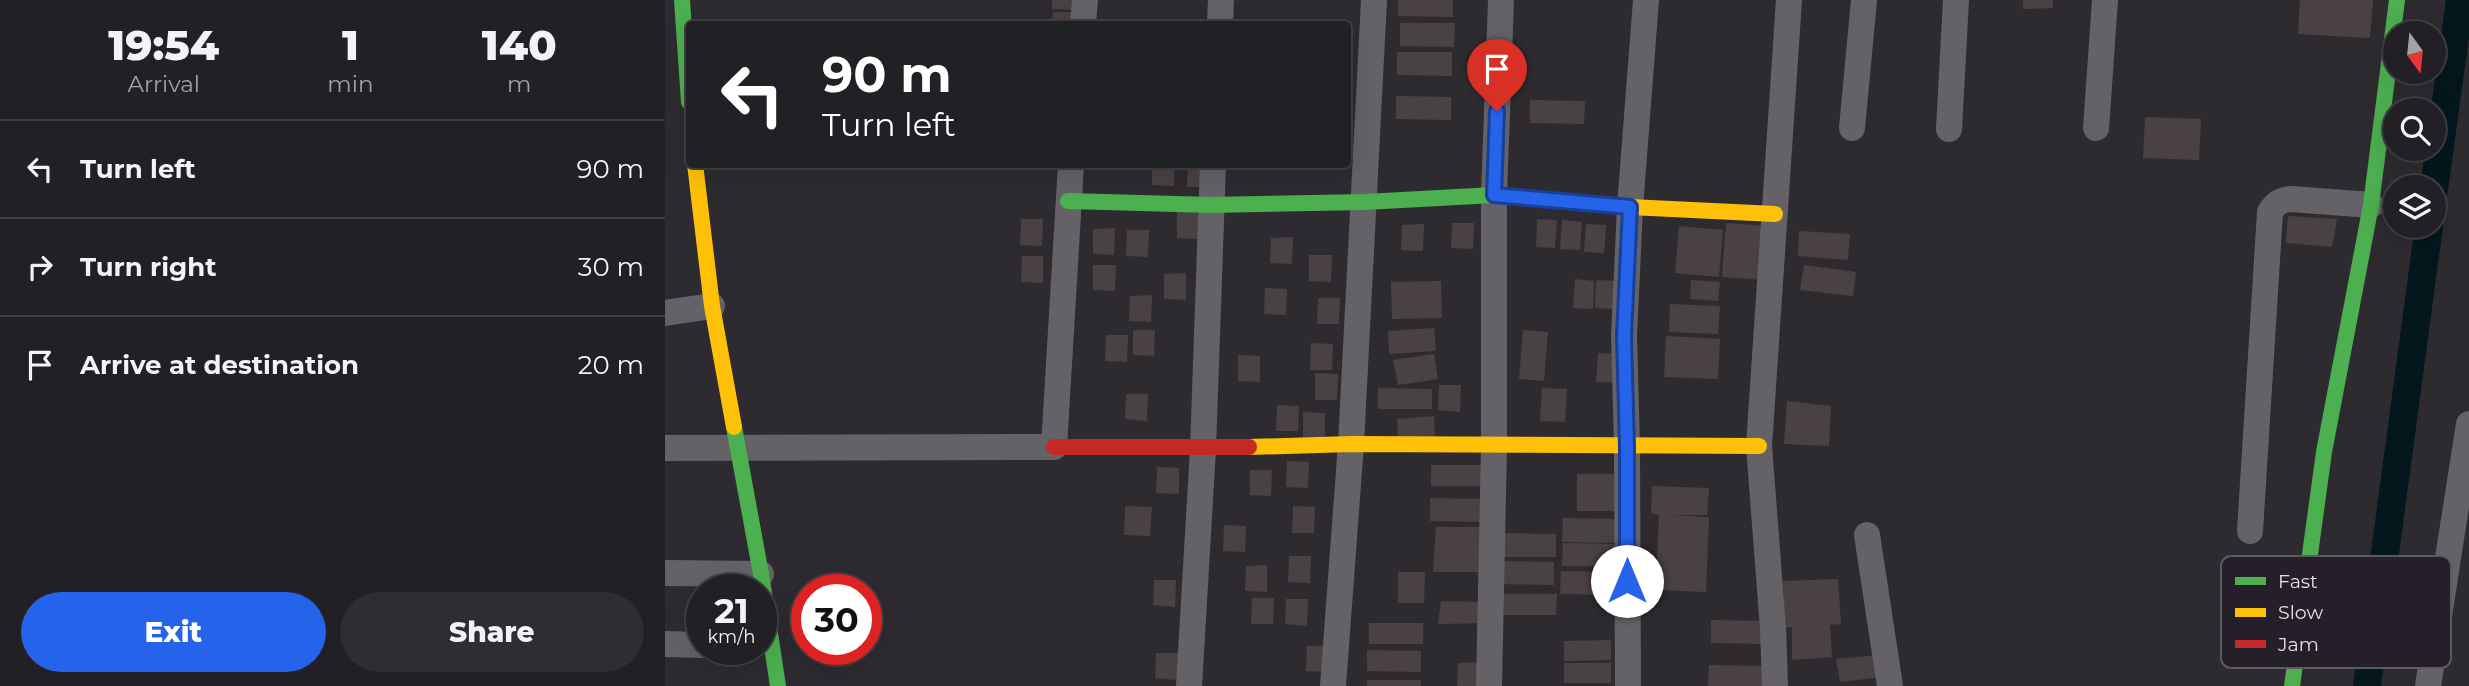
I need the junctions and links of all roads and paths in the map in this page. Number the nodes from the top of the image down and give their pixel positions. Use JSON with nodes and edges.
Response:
{"nodes":[{"id":1,"x":682,"y":0,"type":"edge"},
{"id":2,"x":1085,"y":0,"type":"edge"},
{"id":3,"x":1221,"y":0,"type":"edge"},
{"id":4,"x":1374,"y":0,"type":"edge"},
{"id":5,"x":1501,"y":0,"type":"edge"},
{"id":6,"x":1646,"y":0,"type":"edge"},
{"id":7,"x":1789,"y":0,"type":"edge"},
{"id":8,"x":1864,"y":0,"type":"edge"},
{"id":9,"x":1956,"y":0,"type":"edge"},
{"id":10,"x":2105,"y":0,"type":"edge"},
{"id":11,"x":2397,"y":0,"type":"edge"},
{"id":12,"x":1083,"y":21,"type":"edge"},
{"id":13,"x":1220,"y":21,"type":"edge"},
{"id":14,"x":675,"y":57,"type":"edge"},
{"id":15,"x":686,"y":92,"type":"edge"},
{"id":16,"x":1852,"y":128,"type":"dead end"},
{"id":17,"x":2096,"y":128,"type":"dead end"},
{"id":18,"x":1949,"y":129,"type":"dead end"},
{"id":19,"x":695,"y":168,"type":"edge"},
{"id":20,"x":1071,"y":168,"type":"edge"},
{"id":21,"x":1213,"y":168,"type":"edge"},
{"id":22,"x":1494,"y":195,"type":"junction"},
{"id":23,"x":1068,"y":201,"type":"junction"},
{"id":24,"x":1365,"y":202,"type":"junction"},
{"id":25,"x":1211,"y":205,"type":"junction"},
{"id":26,"x":2371,"y":205,"type":"junction"},
{"id":27,"x":1630,"y":207,"type":"junction"},
{"id":28,"x":1775,"y":214,"type":"junction"},
{"id":29,"x":712,"y":306,"type":"junction"},
{"id":30,"x":665,"y":313,"type":"edge"},
{"id":31,"x":2469,"y":424,"type":"edge"},
{"id":32,"x":1351,"y":444,"type":"junction"},
{"id":33,"x":1495,"y":446,"type":"junction"},
{"id":34,"x":1759,"y":446,"type":"junction"},
{"id":35,"x":1054,"y":447,"type":"junction"},
{"id":36,"x":1627,"y":447,"type":"junction"},
{"id":37,"x":665,"y":448,"type":"edge"},
{"id":38,"x":739,"y":448,"type":"junction"},
{"id":39,"x":1203,"y":449,"type":"junction"},
{"id":40,"x":2250,"y":531,"type":"dead end"},
{"id":41,"x":1867,"y":535,"type":"dead end"},
{"id":42,"x":2310,"y":556,"type":"edge"},
{"id":43,"x":2448,"y":556,"type":"edge"},
{"id":44,"x":665,"y":573,"type":"edge"},
{"id":45,"x":761,"y":574,"type":"joint"},
{"id":46,"x":665,"y":644,"type":"edge"},
{"id":47,"x":686,"y":645,"type":"edge"},
{"id":48,"x":772,"y":665,"type":"edge"},
{"id":49,"x":2294,"y":668,"type":"edge"},
{"id":50,"x":2431,"y":668,"type":"edge"},
{"id":51,"x":777,"y":685,"type":"edge"},
{"id":52,"x":1188,"y":686,"type":"edge"},
{"id":53,"x":1333,"y":686,"type":"edge"},
{"id":54,"x":1489,"y":686,"type":"edge"},
{"id":55,"x":1628,"y":686,"type":"edge"},
{"id":56,"x":1775,"y":686,"type":"edge"},
{"id":57,"x":1890,"y":686,"type":"edge"},
{"id":58,"x":2292,"y":686,"type":"edge"},
{"id":59,"x":2428,"y":686,"type":"edge"}],
"edges":[{"from":1,"to":14,"type":"street"},
{"from":2,"to":12,"type":"street"},
{"from":3,"to":13,"type":"street"},
{"from":4,"to":24,"type":"street"},
{"from":5,"to":22,"type":"street"},
{"from":6,"to":27,"type":"street"},
{"from":7,"to":28,"type":"street"},
{"from":8,"to":16,"type":"street"},
{"from":9,"to":18,"type":"street"},
{"from":10,"to":17,"type":"street"},
{"from":11,"to":26,"type":"street"},
{"from":14,"to":15,"type":"street"},
{"from":19,"to":29,"type":"street"},
{"from":20,"to":23,"type":"street"},
{"from":21,"to":25,"type":"street"},
{"from":22,"to":24,"type":"street"},
{"from":22,"to":27,"type":"street"},
{"from":22,"to":33,"type":"street"},
{"from":23,"to":25,"type":"street"},
{"from":23,"to":35,"type":"street"},
{"from":24,"to":25,"type":"street"},
{"from":24,"to":32,"type":"street"},
{"from":25,"to":39,"type":"street"},
{"from":26,"to":40,"type":"street"},
{"from":26,"to":42,"type":"street"},
{"from":27,"to":28,"type":"street"},
{"from":27,"to":36,"type":"street"},
{"from":28,"to":34,"type":"street"},
{"from":29,"to":30,"type":"street"},
{"from":29,"to":38,"type":"street"},
{"from":31,"to":43,"type":"street"},
{"from":32,"to":33,"type":"street"},
{"from":32,"to":39,"type":"street"},
{"from":32,"to":53,"type":"street"},
{"from":33,"to":36,"type":"street"},
{"from":33,"to":54,"type":"street"},
{"from":34,"to":36,"type":"street"},
{"from":34,"to":56,"type":"street"},
{"from":35,"to":38,"type":"street"},
{"from":35,"to":39,"type":"street"},
{"from":36,"to":55,"type":"street"},
{"from":37,"to":38,"type":"street"},
{"from":38,"to":45,"type":"street"},
{"from":39,"to":52,"type":"street"},
{"from":41,"to":57,"type":"street"},
{"from":44,"to":45,"type":"street"},
{"from":46,"to":47,"type":"street"},
{"from":48,"to":51,"type":"street"},
{"from":49,"to":58,"type":"street"},
{"from":50,"to":59,"type":"street"}]}
